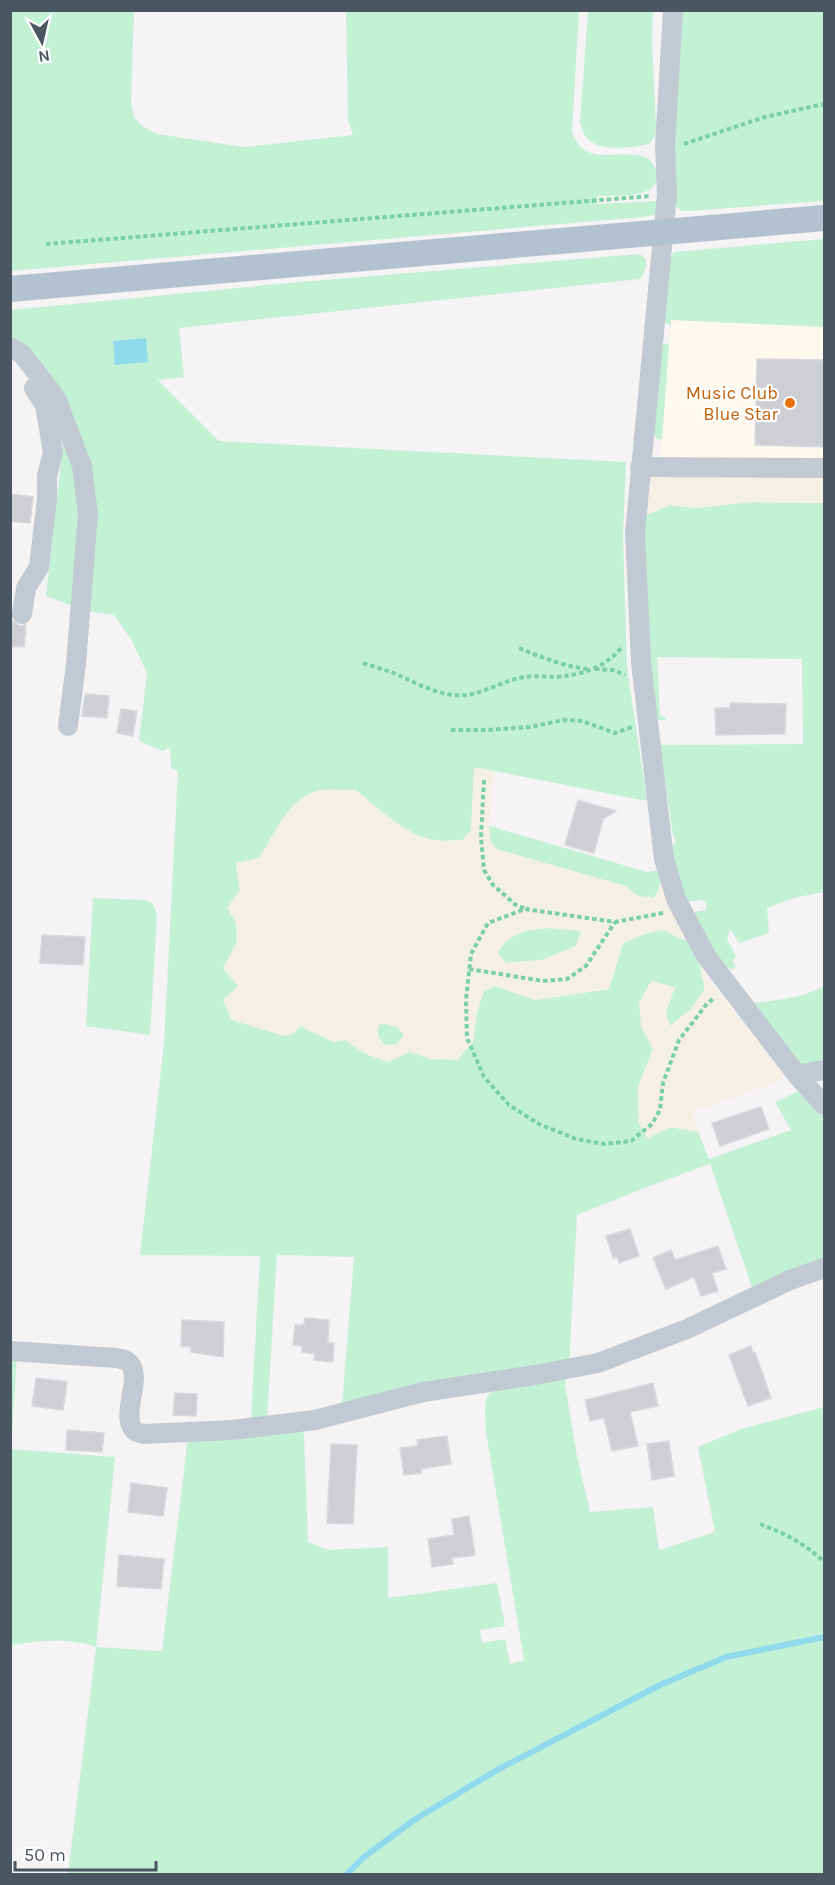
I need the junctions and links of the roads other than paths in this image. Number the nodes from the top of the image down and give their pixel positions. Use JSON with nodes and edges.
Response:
{"nodes":[{"id":1,"x":673,"y":10,"type":"edge"},
{"id":2,"x":825,"y":218,"type":"edge"},
{"id":3,"x":663,"y":231,"type":"junction"},
{"id":4,"x":10,"y":289,"type":"edge"},
{"id":5,"x":10,"y":347,"type":"edge"},
{"id":6,"x":10,"y":357,"type":"edge"},
{"id":7,"x":640,"y":467,"type":"junction"},
{"id":8,"x":825,"y":468,"type":"edge"},
{"id":9,"x":22,"y":614,"type":"dead end"},
{"id":10,"x":68,"y":726,"type":"dead end"},
{"id":11,"x":825,"y":1070,"type":"edge"},
{"id":12,"x":797,"y":1075,"type":"junction"},
{"id":13,"x":825,"y":1105,"type":"edge"},
{"id":14,"x":825,"y":1268,"type":"edge"},
{"id":15,"x":10,"y":1351,"type":"edge"}],
"edges":[{"from":1,"to":3,"type":"street"},
{"from":2,"to":3,"type":"main road"},
{"from":3,"to":4,"type":"main road"},
{"from":3,"to":7,"type":"street"},
{"from":5,"to":10,"type":"street"},
{"from":6,"to":9,"type":"street"},
{"from":7,"to":8,"type":"street"},
{"from":7,"to":12,"type":"street"},
{"from":11,"to":12,"type":"street"},
{"from":12,"to":13,"type":"street"},
{"from":14,"to":15,"type":"street"}]}
